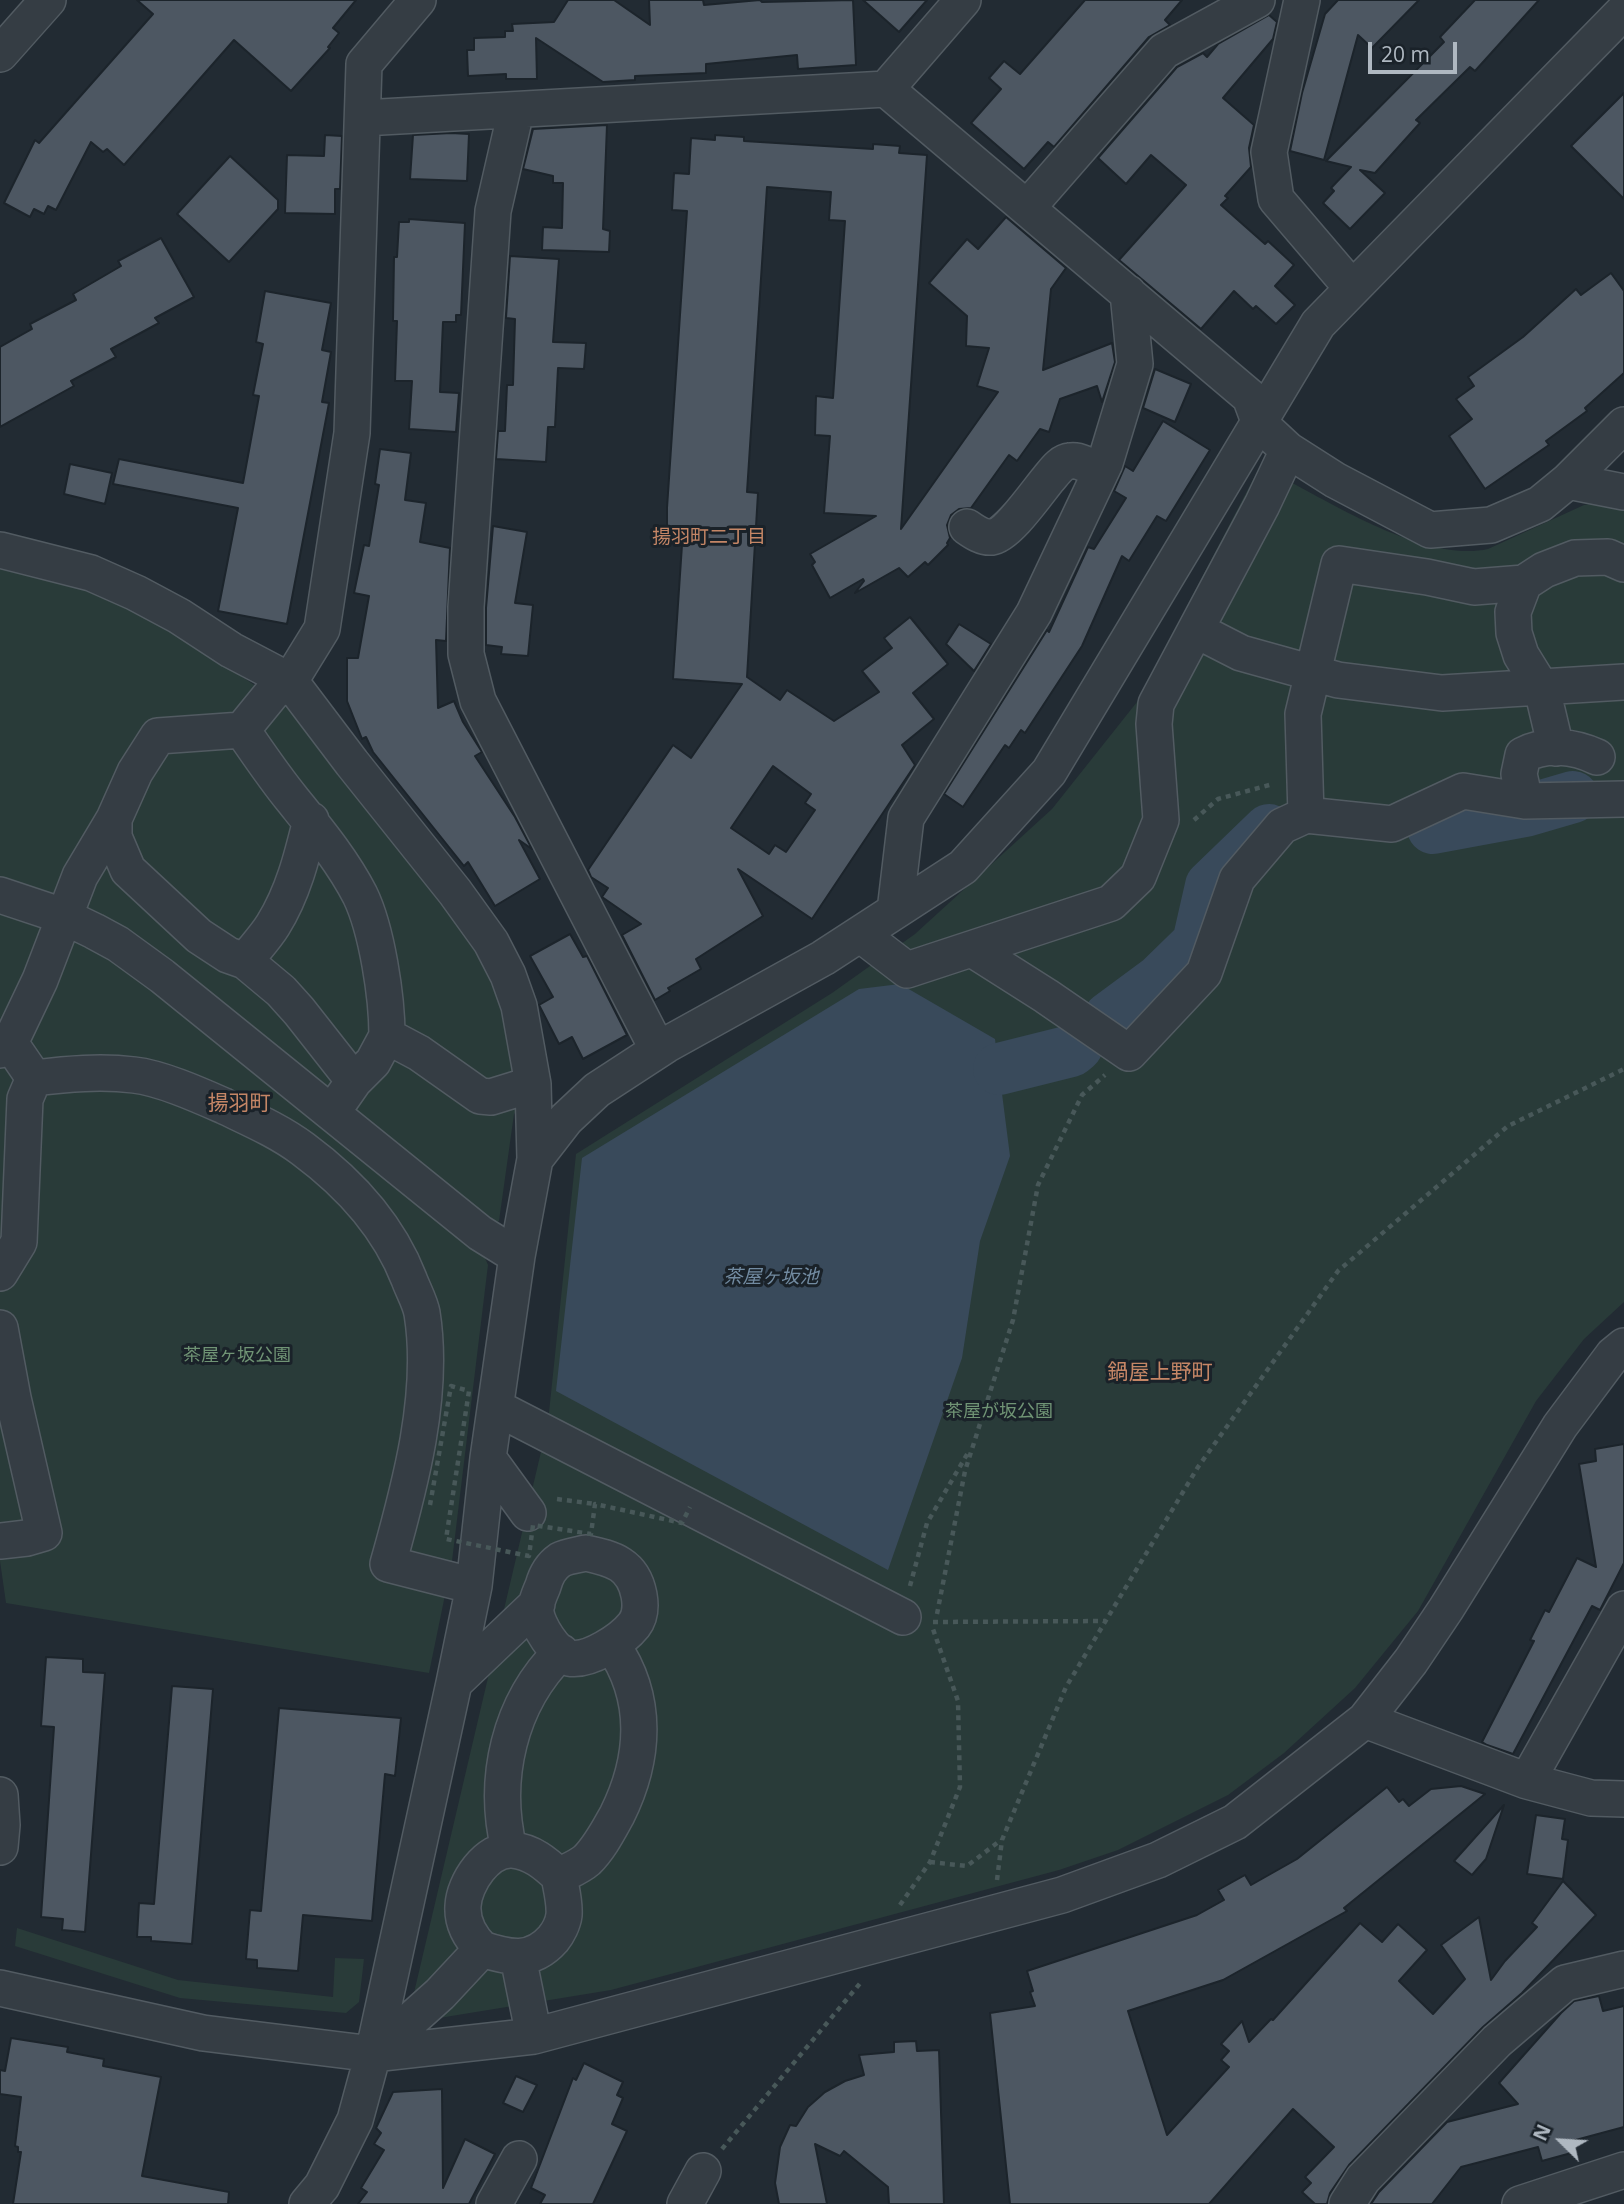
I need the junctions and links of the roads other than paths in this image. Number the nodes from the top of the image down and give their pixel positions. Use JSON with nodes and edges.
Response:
{"nodes":[{"id":1,"x":48,"y":0,"type":"edge"},
{"id":2,"x":418,"y":0,"type":"edge"},
{"id":3,"x":963,"y":0,"type":"edge"},
{"id":4,"x":1257,"y":0,"type":"edge"},
{"id":5,"x":1302,"y":0,"type":"edge"},
{"id":6,"x":1624,"y":11,"type":"edge"},
{"id":7,"x":0,"y":54,"type":"edge"},
{"id":8,"x":886,"y":89,"type":"junction"},
{"id":9,"x":516,"y":111,"type":"junction"},
{"id":10,"x":363,"y":118,"type":"junction"},
{"id":11,"x":1028,"y":207,"type":"junction"},
{"id":12,"x":1352,"y":288,"type":"junction"},
{"id":13,"x":1128,"y":293,"type":"junction"},
{"id":14,"x":1260,"y":424,"type":"junction"},
{"id":15,"x":1624,"y":425,"type":"edge"},
{"id":16,"x":1288,"y":450,"type":"junction"},
{"id":17,"x":1100,"y":473,"type":"junction"},
{"id":18,"x":1568,"y":481,"type":"junction"},
{"id":19,"x":1624,"y":492,"type":"edge"},
{"id":20,"x":967,"y":527,"type":"dead end"},
{"id":21,"x":0,"y":550,"type":"edge"},
{"id":22,"x":1624,"y":564,"type":"edge"},
{"id":23,"x":1524,"y":583,"type":"junction"},
{"id":24,"x":1196,"y":630,"type":"junction"},
{"id":25,"x":1313,"y":673,"type":"junction"},
{"id":26,"x":290,"y":681,"type":"junction"},
{"id":27,"x":1624,"y":682,"type":"edge"},
{"id":28,"x":1542,"y":689,"type":"junction"},
{"id":29,"x":242,"y":730,"type":"junction"},
{"id":30,"x":1556,"y":748,"type":"junction"},
{"id":31,"x":1597,"y":757,"type":"dead end"},
{"id":32,"x":1624,"y":799,"type":"edge"},
{"id":33,"x":1525,"y":801,"type":"junction"},
{"id":34,"x":1306,"y":815,"type":"junction"},
{"id":35,"x":114,"y":819,"type":"junction"},
{"id":36,"x":311,"y":820,"type":"junction"},
{"id":37,"x":0,"y":895,"type":"edge"},
{"id":38,"x":895,"y":911,"type":"junction"},
{"id":39,"x":63,"y":916,"type":"junction"},
{"id":40,"x":860,"y":934,"type":"junction"},
{"id":41,"x":972,"y":949,"type":"junction"},
{"id":42,"x":245,"y":961,"type":"junction"},
{"id":43,"x":387,"y":1036,"type":"junction"},
{"id":44,"x":5,"y":1047,"type":"edge"},
{"id":45,"x":659,"y":1050,"type":"junction"},
{"id":46,"x":34,"y":1078,"type":"junction"},
{"id":47,"x":354,"y":1081,"type":"junction"},
{"id":48,"x":533,"y":1084,"type":"junction"},
{"id":49,"x":331,"y":1114,"type":"junction"},
{"id":50,"x":303,"y":1149,"type":"junction"},
{"id":51,"x":535,"y":1159,"type":"junction"},
{"id":52,"x":517,"y":1256,"type":"junction"},
{"id":53,"x":0,"y":1273,"type":"edge"},
{"id":54,"x":0,"y":1328,"type":"edge"},
{"id":55,"x":1624,"y":1346,"type":"edge"},
{"id":56,"x":497,"y":1408,"type":"junction"},
{"id":57,"x":488,"y":1458,"type":"junction"},
{"id":58,"x":528,"y":1513,"type":"dead end"},
{"id":59,"x":0,"y":1541,"type":"edge"},
{"id":60,"x":474,"y":1586,"type":"junction"},
{"id":61,"x":537,"y":1604,"type":"junction"},
{"id":62,"x":1624,"y":1609,"type":"edge"},
{"id":63,"x":919,"y":1619,"type":"road end"},
{"id":64,"x":612,"y":1645,"type":"junction"},
{"id":65,"x":561,"y":1652,"type":"junction"},
{"id":66,"x":454,"y":1683,"type":"junction"},
{"id":67,"x":1365,"y":1720,"type":"junction"},
{"id":68,"x":1527,"y":1781,"type":"junction"},
{"id":69,"x":0,"y":1795,"type":"edge"},
{"id":70,"x":1624,"y":1799,"type":"edge"},
{"id":71,"x":0,"y":1847,"type":"edge"},
{"id":72,"x":509,"y":1849,"type":"junction"},
{"id":73,"x":559,"y":1876,"type":"junction"},
{"id":74,"x":482,"y":1949,"type":"junction"},
{"id":75,"x":518,"y":1956,"type":"junction"},
{"id":76,"x":1624,"y":1969,"type":"edge"},
{"id":77,"x":0,"y":1988,"type":"edge"},
{"id":78,"x":534,"y":2036,"type":"junction"},
{"id":79,"x":373,"y":2053,"type":"junction"},
{"id":80,"x":519,"y":2159,"type":"dead end"},
{"id":81,"x":1624,"y":2170,"type":"edge"},
{"id":82,"x":703,"y":2171,"type":"road end"},
{"id":83,"x":307,"y":2204,"type":"edge"},
{"id":84,"x":494,"y":2204,"type":"edge"},
{"id":85,"x":685,"y":2204,"type":"edge"},
{"id":86,"x":1347,"y":2204,"type":"edge"},
{"id":87,"x":1520,"y":2204,"type":"edge"}],
"edges":[{"from":1,"to":7,"type":"street"},
{"from":2,"to":10,"type":"street"},
{"from":3,"to":8,"type":"street"},
{"from":4,"to":11,"type":"street"},
{"from":5,"to":12,"type":"street"},
{"from":6,"to":12,"type":"street"},
{"from":8,"to":9,"type":"street"},
{"from":8,"to":11,"type":"street"},
{"from":9,"to":10,"type":"street"},
{"from":9,"to":45,"type":"street"},
{"from":10,"to":26,"type":"street"},
{"from":11,"to":13,"type":"street"},
{"from":12,"to":14,"type":"street"},
{"from":13,"to":14,"type":"street"},
{"from":13,"to":17,"type":"street"},
{"from":14,"to":16,"type":"street"},
{"from":14,"to":38,"type":"street"},
{"from":15,"to":18,"type":"street"},
{"from":16,"to":18,"type":"street"},
{"from":16,"to":24,"type":"street"},
{"from":17,"to":20,"type":"street"},
{"from":17,"to":38,"type":"street"},
{"from":18,"to":19,"type":"street"},
{"from":21,"to":26,"type":"street"},
{"from":22,"to":23,"type":"street"},
{"from":23,"to":25,"type":"street"},
{"from":23,"to":28,"type":"street"},
{"from":24,"to":25,"type":"street"},
{"from":24,"to":41,"type":"street"},
{"from":25,"to":28,"type":"street"},
{"from":25,"to":34,"type":"street"},
{"from":26,"to":29,"type":"street"},
{"from":26,"to":48,"type":"street"},
{"from":27,"to":28,"type":"street"},
{"from":28,"to":30,"type":"street"},
{"from":29,"to":35,"type":"street"},
{"from":29,"to":36,"type":"street"},
{"from":30,"to":31,"type":"street"},
{"from":30,"to":33,"type":"street"},
{"from":32,"to":33,"type":"street"},
{"from":33,"to":34,"type":"street"},
{"from":34,"to":41,"type":"street"},
{"from":35,"to":39,"type":"street"},
{"from":35,"to":42,"type":"street"},
{"from":36,"to":42,"type":"street"},
{"from":36,"to":43,"type":"street"},
{"from":37,"to":39,"type":"street"},
{"from":38,"to":40,"type":"street"},
{"from":39,"to":44,"type":"street"},
{"from":39,"to":49,"type":"street"},
{"from":40,"to":41,"type":"street"},
{"from":40,"to":45,"type":"street"},
{"from":42,"to":47,"type":"street"},
{"from":43,"to":47,"type":"street"},
{"from":43,"to":48,"type":"street"},
{"from":44,"to":46,"type":"street"},
{"from":45,"to":51,"type":"street"},
{"from":46,"to":50,"type":"street"},
{"from":46,"to":53,"type":"street"},
{"from":47,"to":49,"type":"street"},
{"from":48,"to":51,"type":"street"},
{"from":49,"to":50,"type":"street"},
{"from":49,"to":52,"type":"street"},
{"from":50,"to":60,"type":"street"},
{"from":51,"to":52,"type":"street"},
{"from":52,"to":56,"type":"street"},
{"from":54,"to":59,"type":"street"},
{"from":55,"to":67,"type":"street"},
{"from":56,"to":57,"type":"street"},
{"from":56,"to":63,"type":"street"},
{"from":57,"to":58,"type":"street"},
{"from":57,"to":60,"type":"street"},
{"from":60,"to":66,"type":"street"},
{"from":61,"to":64,"type":"street"},
{"from":61,"to":65,"type":"street"},
{"from":61,"to":66,"type":"street"},
{"from":62,"to":68,"type":"street"},
{"from":64,"to":65,"type":"street"},
{"from":64,"to":73,"type":"street"},
{"from":65,"to":72,"type":"street"},
{"from":66,"to":79,"type":"street"},
{"from":67,"to":68,"type":"street"},
{"from":67,"to":78,"type":"street"},
{"from":68,"to":70,"type":"street"},
{"from":69,"to":71,"type":"street"},
{"from":72,"to":73,"type":"street"},
{"from":72,"to":74,"type":"street"},
{"from":73,"to":75,"type":"street"},
{"from":74,"to":75,"type":"street"},
{"from":74,"to":79,"type":"street"},
{"from":75,"to":78,"type":"street"},
{"from":76,"to":86,"type":"street"},
{"from":77,"to":79,"type":"street"},
{"from":78,"to":79,"type":"street"},
{"from":79,"to":83,"type":"street"},
{"from":80,"to":84,"type":"street"},
{"from":81,"to":87,"type":"street"},
{"from":82,"to":85,"type":"street"}]}
